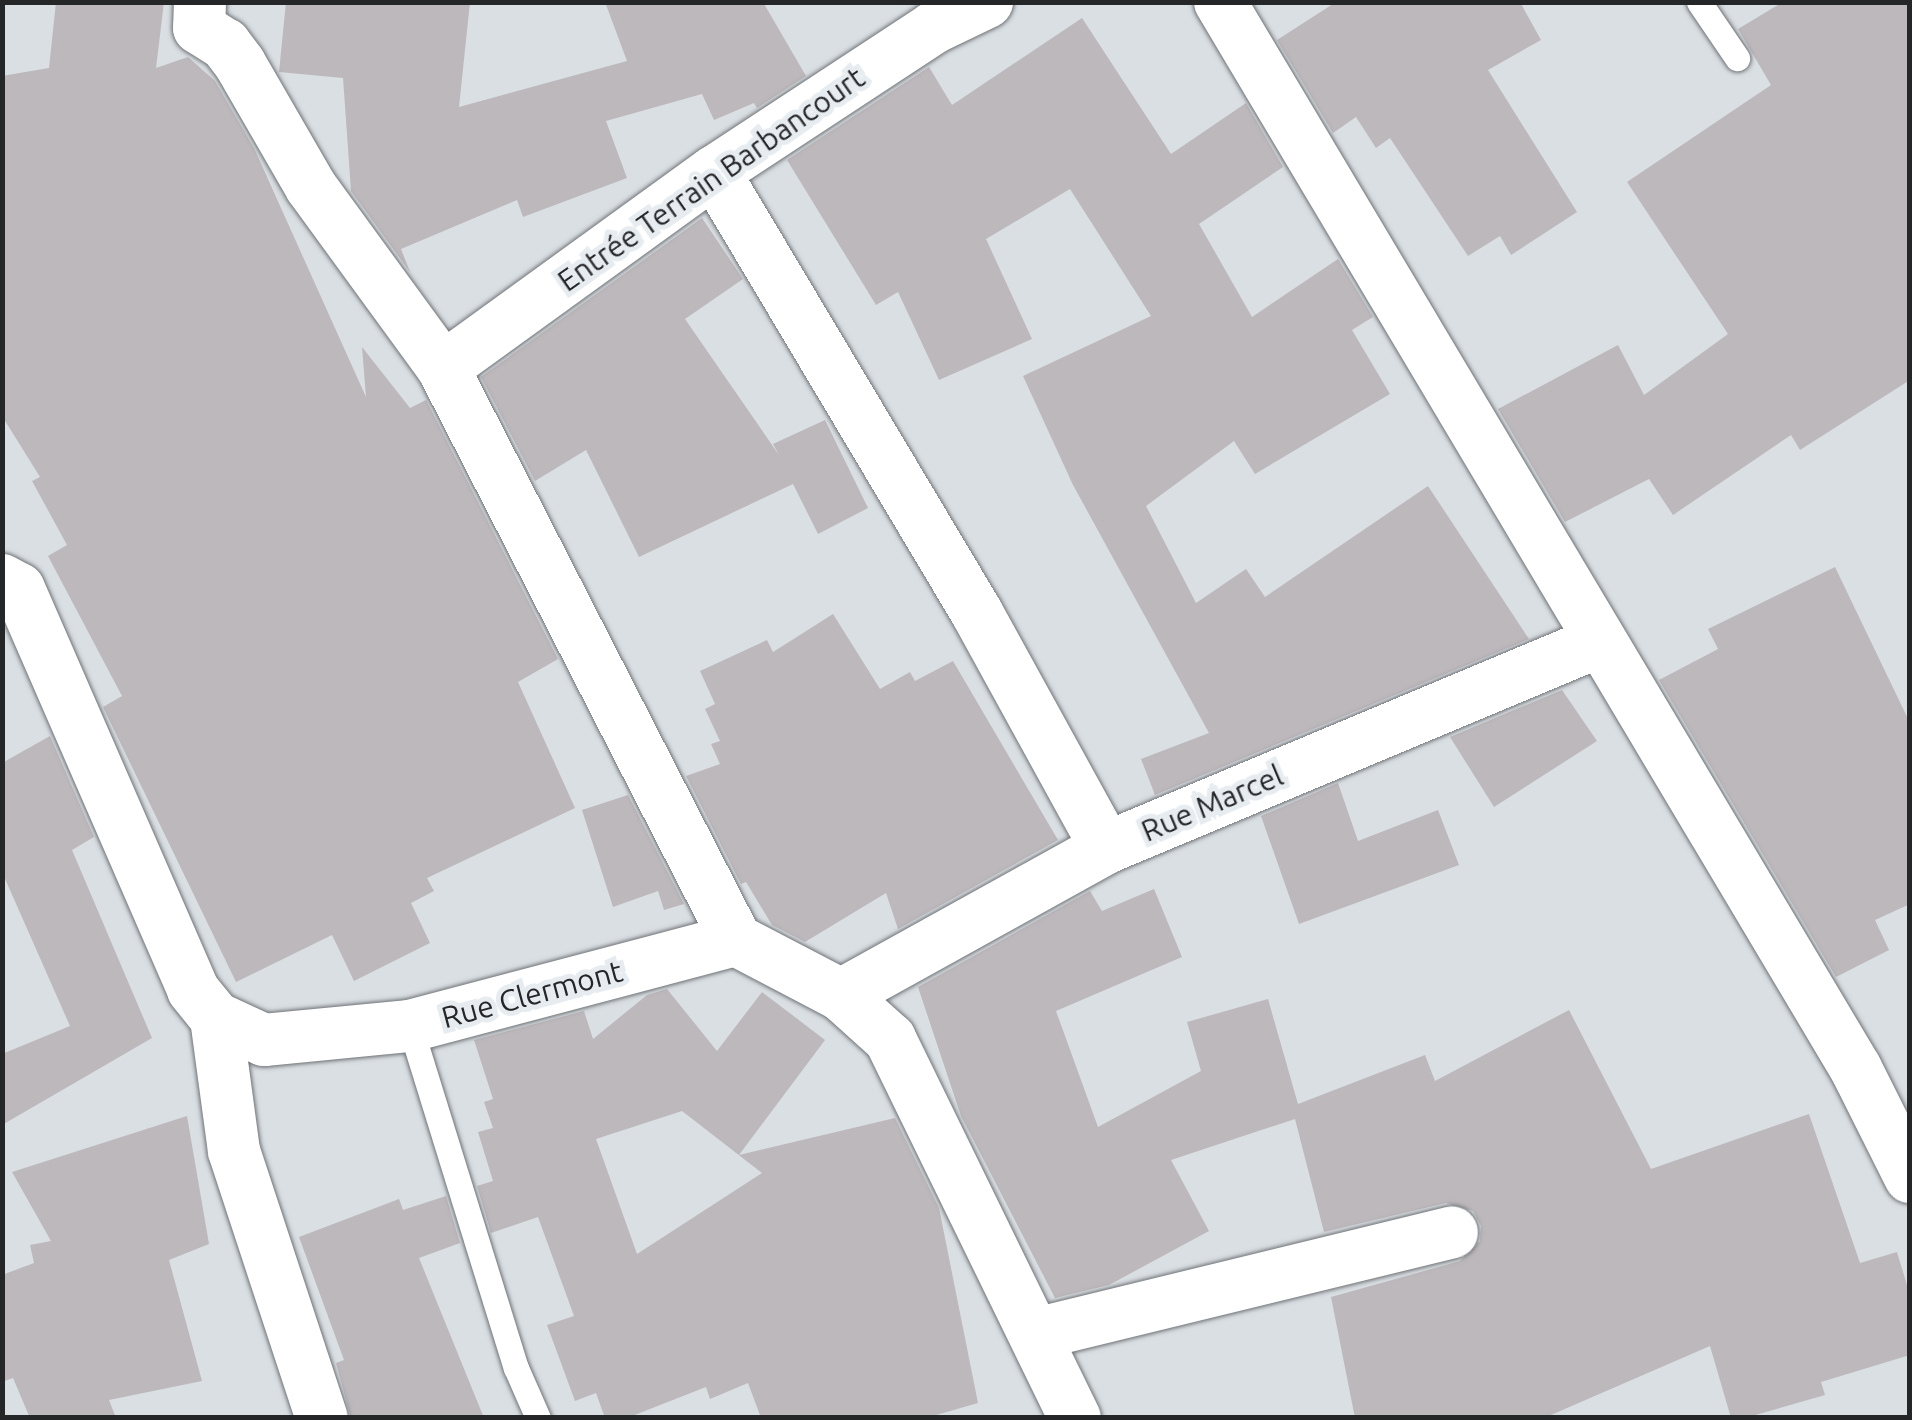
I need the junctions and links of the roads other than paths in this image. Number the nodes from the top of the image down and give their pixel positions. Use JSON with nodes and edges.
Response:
{"nodes":[{"id":1,"x":200,"y":2,"type":"edge"},
{"id":2,"x":987,"y":2,"type":"edge"},
{"id":3,"x":1220,"y":2,"type":"edge"},
{"id":4,"x":1699,"y":2,"type":"edge"},
{"id":5,"x":1738,"y":58,"type":"dead end"},
{"id":6,"x":714,"y":172,"type":"junction"},
{"id":7,"x":443,"y":368,"type":"junction"},
{"id":8,"x":2,"y":580,"type":"edge"},
{"id":9,"x":1598,"y":642,"type":"junction"},
{"id":10,"x":1106,"y":848,"type":"junction"},
{"id":11,"x":736,"y":940,"type":"junction"},
{"id":12,"x":841,"y":995,"type":"junction"},
{"id":13,"x":216,"y":1018,"type":"junction"},
{"id":14,"x":410,"y":1026,"type":"junction"},
{"id":15,"x":1910,"y":1177,"type":"edge"},
{"id":16,"x":1452,"y":1232,"type":"dead end"},
{"id":17,"x":1038,"y":1332,"type":"junction"},
{"id":18,"x":322,"y":1418,"type":"edge"},
{"id":19,"x":538,"y":1418,"type":"edge"},
{"id":20,"x":1075,"y":1418,"type":"edge"}],
"edges":[{"from":1,"to":7,"type":"street"},
{"from":2,"to":6,"type":"street","name":"Entrée Terrain Barbancourt"},
{"from":3,"to":9,"type":"street"},
{"from":4,"to":5,"type":"lane"},
{"from":6,"to":7,"type":"street","name":"Entrée Terrain Barbancourt"},
{"from":6,"to":10,"type":"street"},
{"from":7,"to":11,"type":"street"},
{"from":8,"to":13,"type":"street"},
{"from":9,"to":10,"type":"street","name":"Rue Marcel"},
{"from":9,"to":15,"type":"street"},
{"from":10,"to":12,"type":"street","name":"Rue Marcel"},
{"from":11,"to":12,"type":"street"},
{"from":11,"to":14,"type":"street","name":"Rue Clermont"},
{"from":12,"to":17,"type":"street"},
{"from":13,"to":14,"type":"street","name":"Rue Clermont"},
{"from":13,"to":18,"type":"street"},
{"from":14,"to":19,"type":"lane"},
{"from":16,"to":17,"type":"street"},
{"from":17,"to":20,"type":"street"}]}
